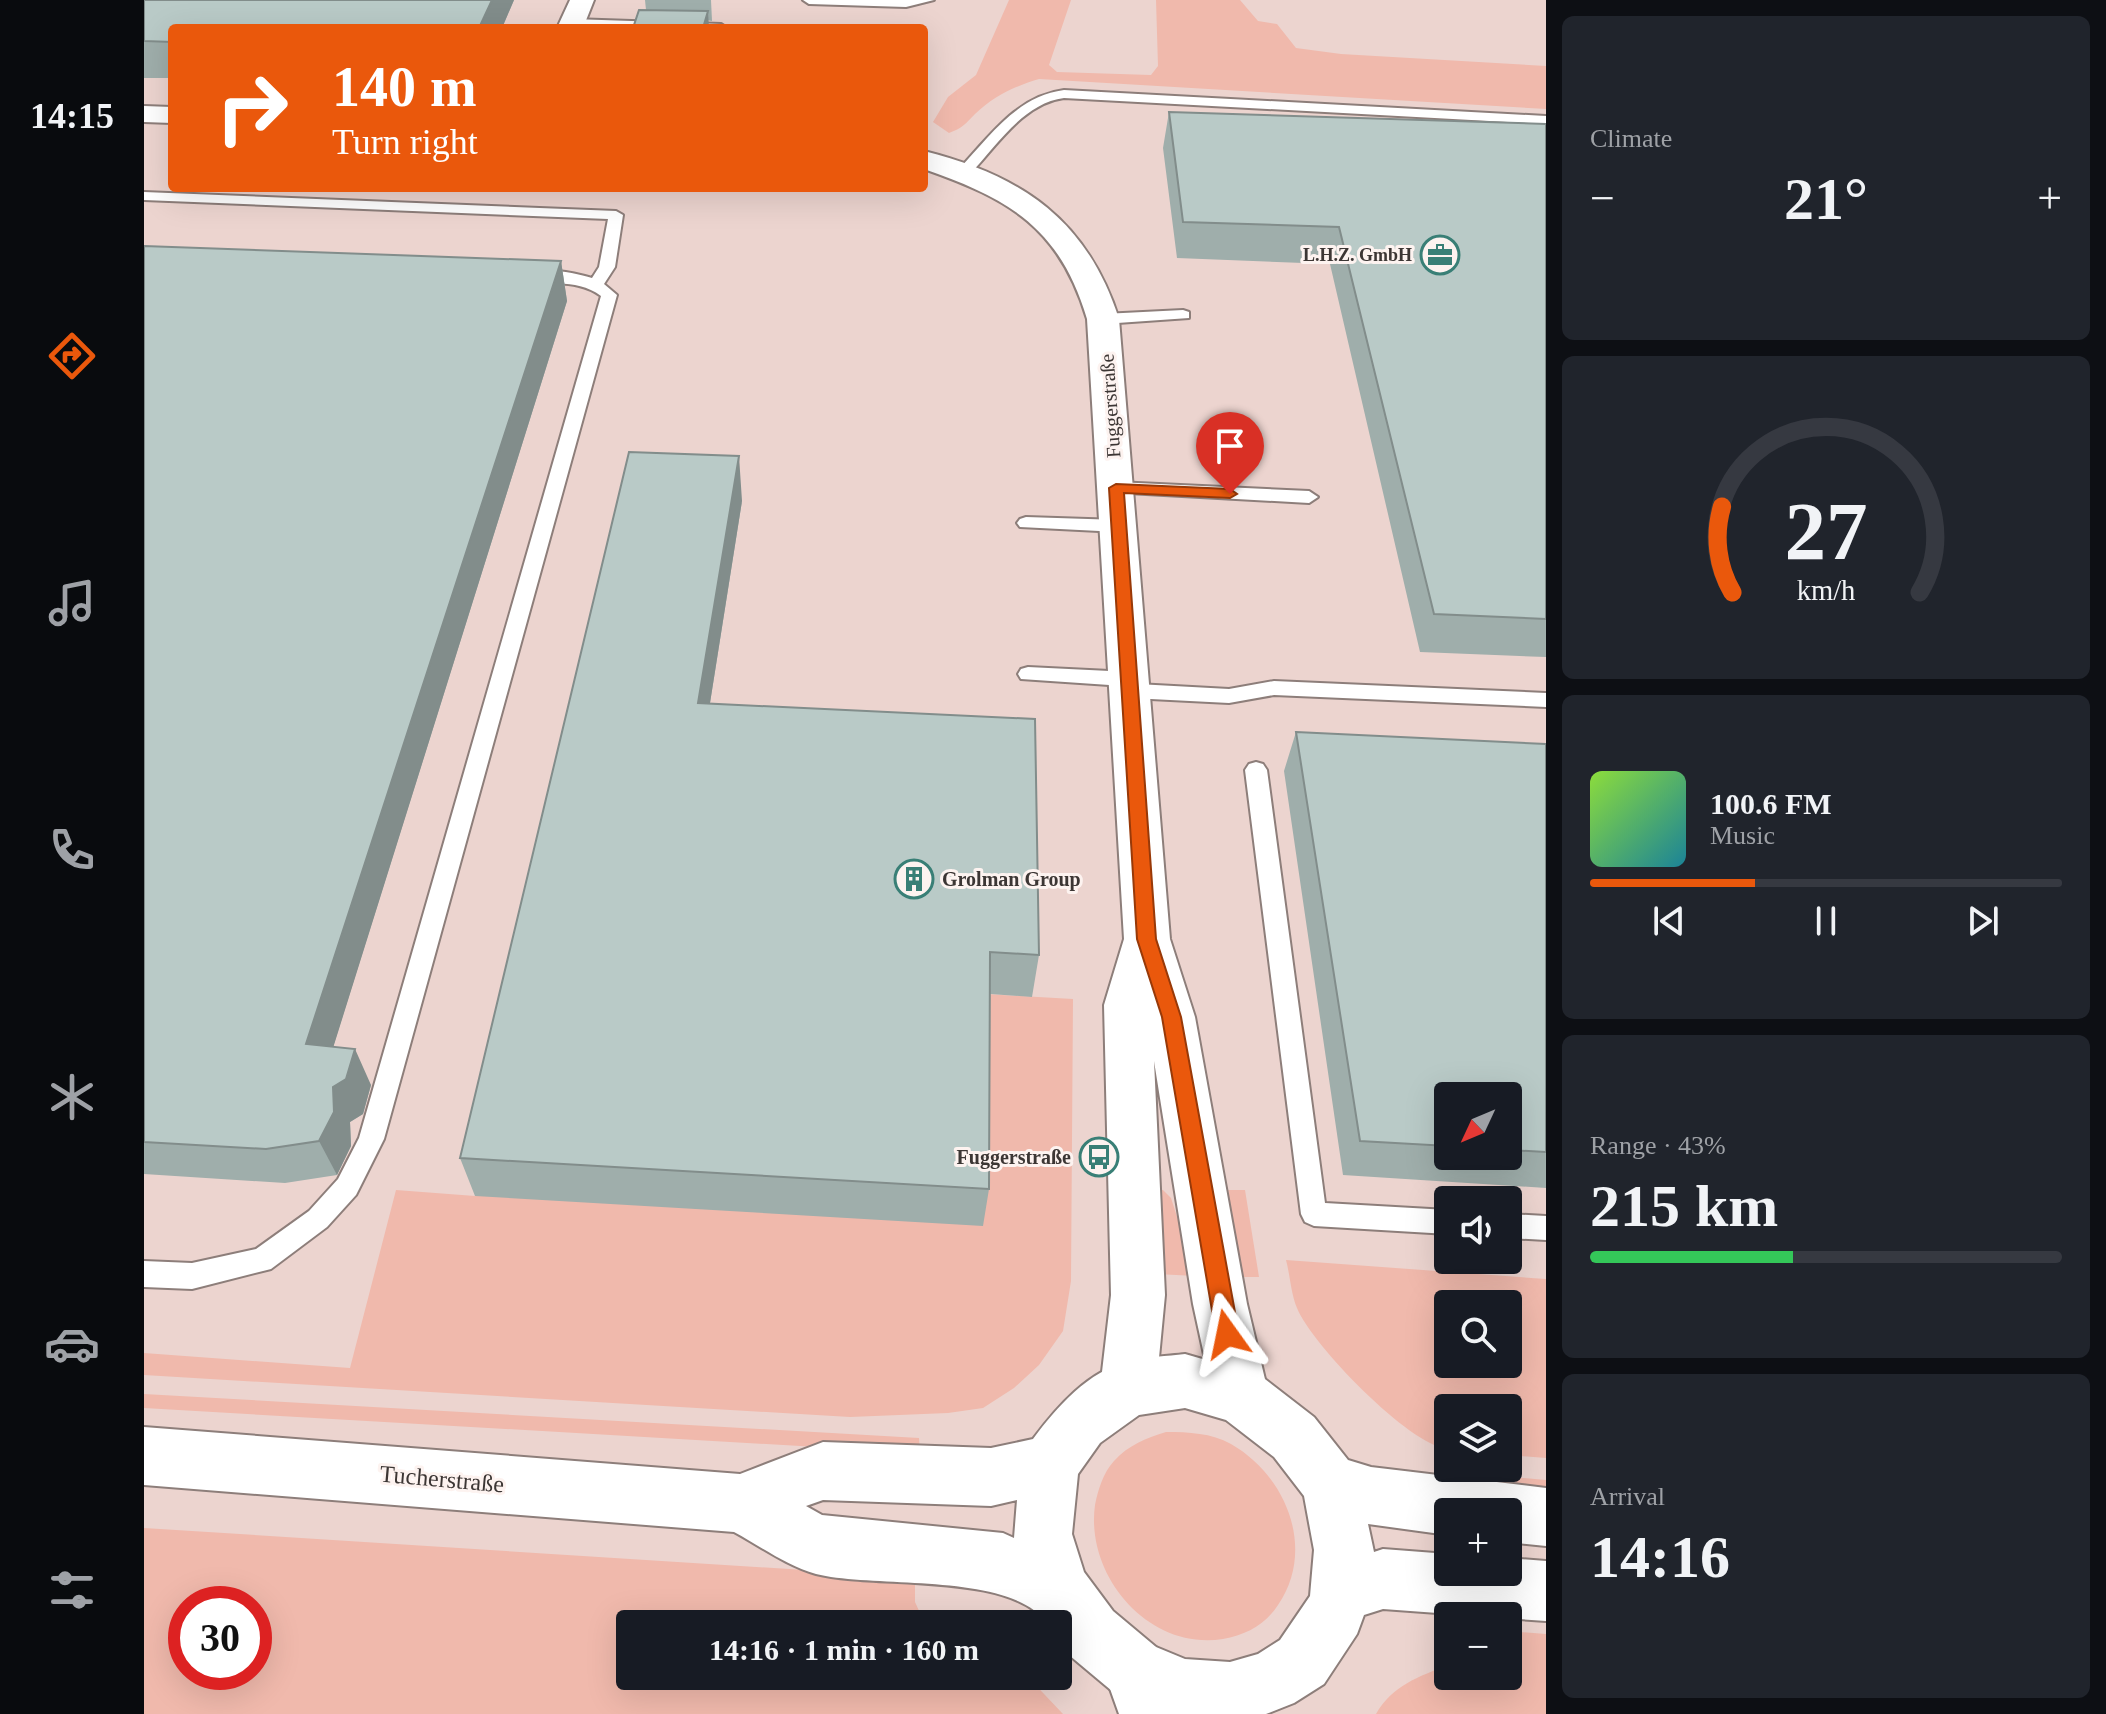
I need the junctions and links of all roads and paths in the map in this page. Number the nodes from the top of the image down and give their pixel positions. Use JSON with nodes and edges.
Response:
{"nodes":[{"id":1,"x":809,"y":0,"type":"edge"},
{"id":2,"x":928,"y":0,"type":"edge"},
{"id":3,"x":574,"y":17,"type":"edge"},
{"id":4,"x":611,"y":24,"type":"edge"},
{"id":5,"x":144,"y":114,"type":"edge"},
{"id":6,"x":168,"y":115,"type":"edge"},
{"id":7,"x":1546,"y":120,"type":"edge"},
{"id":8,"x":928,"y":161,"type":"edge"},
{"id":9,"x":964,"y":172,"type":"junction"},
{"id":10,"x":144,"y":196,"type":"edge"},
{"id":11,"x":515,"y":275,"type":"edge"},
{"id":12,"x":596,"y":284,"type":"junction"},
{"id":13,"x":1183,"y":315,"type":"dead end"},
{"id":14,"x":1103,"y":319,"type":"junction"},
{"id":15,"x":1116,"y":488,"type":"junction"},
{"id":16,"x":1309,"y":497,"type":"dead end"},
{"id":17,"x":1026,"y":523,"type":"dead end"},
{"id":18,"x":1119,"y":526,"type":"junction"},
{"id":19,"x":1028,"y":674,"type":"dead end"},
{"id":20,"x":1130,"y":685,"type":"junction"},
{"id":21,"x":1546,"y":700,"type":"edge"},
{"id":22,"x":1256,"y":770,"type":"dead end"},
{"id":23,"x":1147,"y":939,"type":"junction"},
{"id":24,"x":1434,"y":1221,"type":"edge"},
{"id":25,"x":1522,"y":1227,"type":"edge"},
{"id":26,"x":1546,"y":1228,"type":"edge"},
{"id":27,"x":144,"y":1274,"type":"edge"},
{"id":28,"x":1128,"y":1389,"type":"junction"},
{"id":29,"x":1241,"y":1396,"type":"junction"},
{"id":30,"x":144,"y":1456,"type":"edge"},
{"id":31,"x":1050,"y":1464,"type":"junction"},
{"id":32,"x":1330,"y":1483,"type":"junction"},
{"id":33,"x":740,"y":1503,"type":"junction"},
{"id":34,"x":1434,"y":1504,"type":"edge"},
{"id":35,"x":1522,"y":1514,"type":"edge"},
{"id":36,"x":1546,"y":1517,"type":"edge"},
{"id":37,"x":1060,"y":1589,"type":"junction"},
{"id":38,"x":1546,"y":1591,"type":"edge"},
{"id":39,"x":1341,"y":1593,"type":"junction"},
{"id":40,"x":1143,"y":1691,"type":"edge"},
{"id":41,"x":1269,"y":1698,"type":"edge"}],
"edges":[{"from":1,"to":2,"type":"lane"},
{"from":3,"to":4,"type":"lane"},
{"from":5,"to":6,"type":"street"},
{"from":7,"to":9,"type":"lane"},
{"from":8,"to":9,"type":"street","name":"Fuggerstraße"},
{"from":9,"to":14,"type":"street","name":"Fuggerstraße"},
{"from":10,"to":12,"type":"lane"},
{"from":11,"to":12,"type":"lane"},
{"from":12,"to":27,"type":"lane"},
{"from":13,"to":14,"type":"lane"},
{"from":14,"to":15,"type":"street","name":"Fuggerstraße"},
{"from":15,"to":16,"type":"lane"},
{"from":15,"to":18,"type":"street","name":"Fuggerstraße"},
{"from":17,"to":18,"type":"lane"},
{"from":18,"to":20,"type":"street","name":"Fuggerstraße"},
{"from":19,"to":20,"type":"lane"},
{"from":20,"to":21,"type":"lane"},
{"from":20,"to":23,"type":"street","name":"Fuggerstraße"},
{"from":22,"to":24,"type":"lane"},
{"from":23,"to":28,"type":"street","name":"Fuggerstraße"},
{"from":23,"to":29,"type":"street","name":"Fuggerstraße"},
{"from":25,"to":26,"type":"lane"},
{"from":28,"to":29,"type":"street"},
{"from":28,"to":31,"type":"street"},
{"from":29,"to":32,"type":"street"},
{"from":30,"to":33,"type":"street","name":"Tucherstraße"},
{"from":31,"to":33,"type":"street","name":"Tucherstraße"},
{"from":31,"to":37,"type":"street"},
{"from":32,"to":34,"type":"street"},
{"from":32,"to":39,"type":"street"},
{"from":33,"to":37,"type":"street","name":"Tucherstraße"},
{"from":35,"to":36,"type":"street"},
{"from":37,"to":40,"type":"street"},
{"from":38,"to":39,"type":"street"},
{"from":39,"to":41,"type":"street"},
{"from":40,"to":41,"type":"street"}]}
